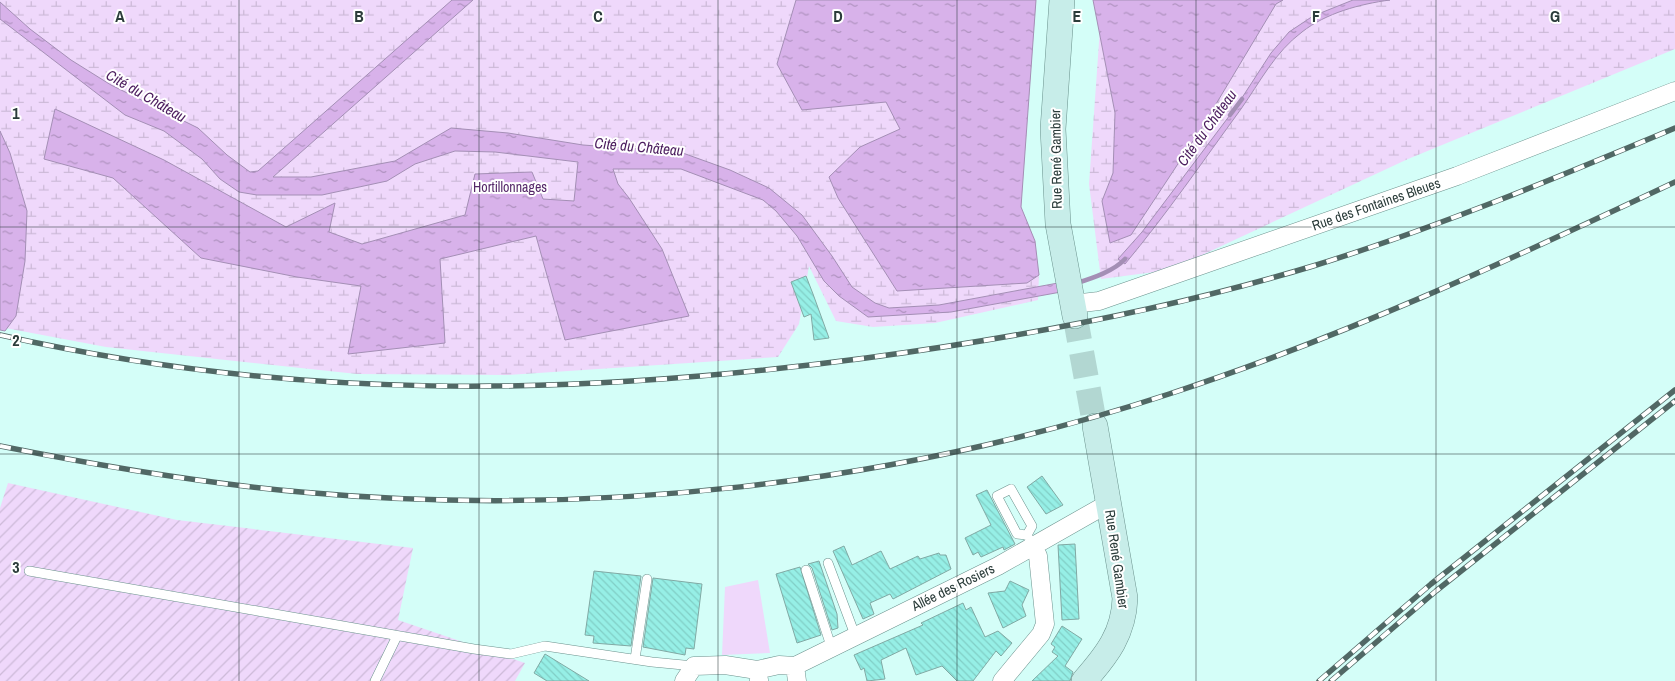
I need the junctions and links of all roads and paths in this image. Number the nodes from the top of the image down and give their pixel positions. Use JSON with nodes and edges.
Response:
{"nodes":[{"id":1,"x":1062,"y":0,"type":"edge"},
{"id":2,"x":1675,"y":91,"type":"edge"},
{"id":3,"x":1074,"y":310,"type":"joint"},
{"id":4,"x":1095,"y":426,"type":"tunnel mouth"},
{"id":5,"x":1109,"y":503,"type":"junction"},
{"id":6,"x":1030,"y":540,"type":"junction"},
{"id":7,"x":828,"y":563,"type":"dead end"},
{"id":8,"x":806,"y":570,"type":"dead end"},
{"id":9,"x":29,"y":571,"type":"dead end"},
{"id":10,"x":647,"y":579,"type":"dead end"},
{"id":11,"x":855,"y":634,"type":"junction"},
{"id":12,"x":397,"y":636,"type":"junction"},
{"id":13,"x":832,"y":646,"type":"junction"},
{"id":14,"x":635,"y":660,"type":"junction"},
{"id":15,"x":694,"y":666,"type":"junction"},
{"id":16,"x":796,"y":673,"type":"edge"},
{"id":17,"x":758,"y":675,"type":"edge"},
{"id":18,"x":375,"y":681,"type":"edge"},
{"id":19,"x":684,"y":681,"type":"edge"},
{"id":20,"x":1002,"y":681,"type":"edge"},
{"id":21,"x":1084,"y":681,"type":"edge"}],
"edges":[{"from":1,"to":3,"type":"street","name":"Rue René Gambier"},
{"from":2,"to":3,"type":"street","name":"Rue des Fontaines Bleues"},
{"from":4,"to":5,"type":"street","name":"Rue René Gambier"},
{"from":5,"to":6,"type":"street","name":"Allée des Rosiers"},
{"from":5,"to":21,"type":"street","name":"Rue René Gambier"},
{"from":6,"to":6,"type":"lane"},
{"from":6,"to":11,"type":"street","name":"Allée des Rosiers"},
{"from":6,"to":20,"type":"street"},
{"from":7,"to":11,"type":"lane"},
{"from":8,"to":13,"type":"lane"},
{"from":9,"to":12,"type":"lane"},
{"from":10,"to":14,"type":"lane"},
{"from":11,"to":13,"type":"street","name":"Allée des Rosiers"},
{"from":12,"to":14,"type":"lane"},
{"from":12,"to":18,"type":"lane"},
{"from":13,"to":16,"type":"street","name":"Allée des Rosiers"},
{"from":14,"to":15,"type":"lane"},
{"from":15,"to":17,"type":"street"},
{"from":15,"to":19,"type":"street"},
{"from":16,"to":17,"type":"street"}]}
